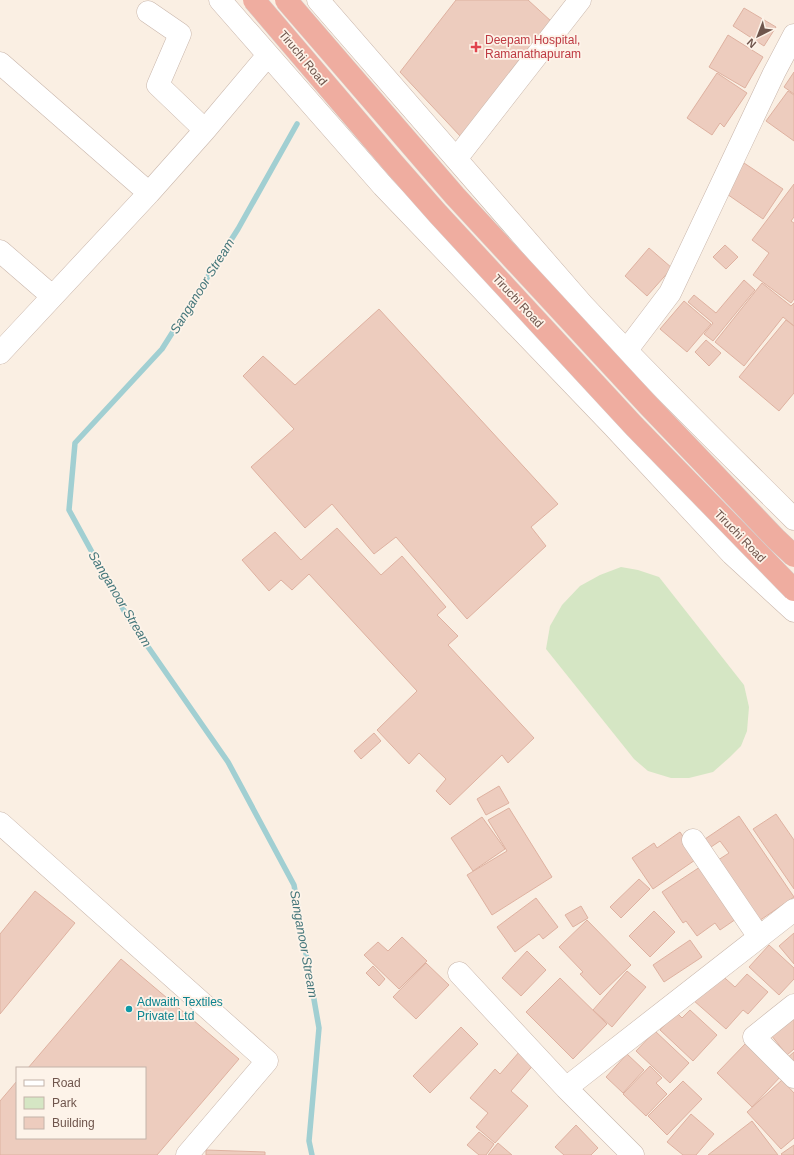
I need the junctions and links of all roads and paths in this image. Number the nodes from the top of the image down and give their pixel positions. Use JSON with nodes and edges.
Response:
{"nodes":[{"id":1,"x":220,"y":0,"type":"edge"},
{"id":2,"x":254,"y":0,"type":"edge"},
{"id":3,"x":286,"y":0,"type":"edge"},
{"id":4,"x":318,"y":0,"type":"edge"},
{"id":5,"x":580,"y":0,"type":"edge"},
{"id":6,"x":148,"y":12,"type":"dead end"},
{"id":7,"x":794,"y":35,"type":"edge"},
{"id":8,"x":268,"y":55,"type":"junction"},
{"id":9,"x":0,"y":63,"type":"edge"},
{"id":10,"x":205,"y":130,"type":"junction"},
{"id":11,"x":456,"y":159,"type":"junction"},
{"id":12,"x":149,"y":193,"type":"junction"},
{"id":13,"x":0,"y":251,"type":"edge"},
{"id":14,"x":52,"y":296,"type":"junction"},
{"id":15,"x":626,"y":351,"type":"junction"},
{"id":16,"x":0,"y":353,"type":"edge"},
{"id":17,"x":790,"y":507,"type":"edge"},
{"id":18,"x":732,"y":554,"type":"junction"},
{"id":19,"x":794,"y":556,"type":"edge"},
{"id":20,"x":794,"y":590,"type":"edge"},
{"id":21,"x":794,"y":611,"type":"edge"},
{"id":22,"x":0,"y":823,"type":"edge"},
{"id":23,"x":693,"y":840,"type":"dead end"},
{"id":24,"x":794,"y":910,"type":"edge"},
{"id":25,"x":759,"y":938,"type":"junction"},
{"id":26,"x":459,"y":972,"type":"dead end"},
{"id":27,"x":794,"y":1005,"type":"edge"},
{"id":28,"x":794,"y":1077,"type":"edge"},
{"id":29,"x":566,"y":1088,"type":"junction"},
{"id":30,"x":187,"y":1155,"type":"edge"},
{"id":31,"x":633,"y":1155,"type":"edge"}],
"edges":[{"from":1,"to":8,"type":"street"},
{"from":2,"to":20,"type":"highway","name":"Tiruchi Road","bridge":true},
{"from":3,"to":19,"type":"highway","name":"Tiruchi Road","bridge":true},
{"from":4,"to":11,"type":"street"},
{"from":5,"to":11,"type":"street"},
{"from":6,"to":10,"type":"street"},
{"from":7,"to":15,"type":"street"},
{"from":8,"to":10,"type":"street"},
{"from":8,"to":18,"type":"street"},
{"from":9,"to":12,"type":"street"},
{"from":10,"to":12,"type":"street"},
{"from":11,"to":15,"type":"street"},
{"from":12,"to":14,"type":"street"},
{"from":13,"to":14,"type":"street"},
{"from":14,"to":16,"type":"street"},
{"from":15,"to":17,"type":"street"},
{"from":17,"to":18,"type":"street"},
{"from":18,"to":21,"type":"street"},
{"from":22,"to":30,"type":"street"},
{"from":23,"to":25,"type":"street"},
{"from":24,"to":25,"type":"street"},
{"from":25,"to":29,"type":"street"},
{"from":26,"to":29,"type":"street"},
{"from":27,"to":28,"type":"street"},
{"from":29,"to":31,"type":"street"}]}
